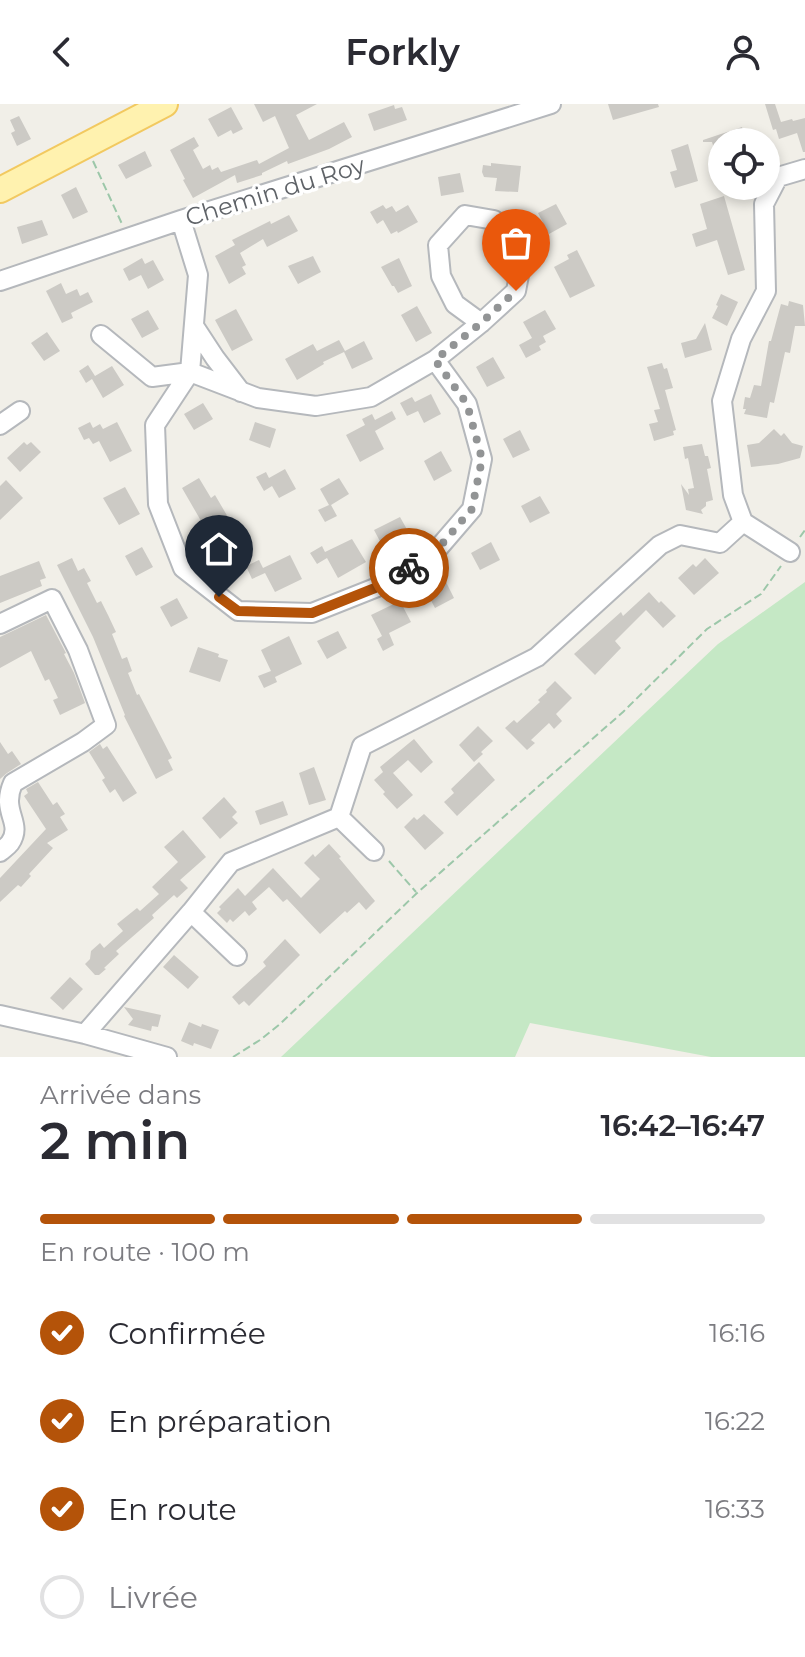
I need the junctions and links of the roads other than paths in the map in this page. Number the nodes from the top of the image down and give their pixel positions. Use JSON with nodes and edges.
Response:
{"nodes":[{"id":1,"x":165,"y":104,"type":"edge"},
{"id":2,"x":551,"y":104,"type":"edge"},
{"id":3,"x":805,"y":169,"type":"edge"},
{"id":4,"x":0,"y":190,"type":"edge"},
{"id":5,"x":181,"y":220,"type":"junction"},
{"id":6,"x":0,"y":281,"type":"edge"},
{"id":7,"x":481,"y":323,"type":"junction"},
{"id":8,"x":194,"y":326,"type":"junction"},
{"id":9,"x":101,"y":335,"type":"dead end"},
{"id":10,"x":435,"y":360,"type":"junction"},
{"id":11,"x":190,"y":372,"type":"junction"},
{"id":12,"x":241,"y":392,"type":"junction"},
{"id":13,"x":20,"y":411,"type":"dead end"},
{"id":14,"x":0,"y":425,"type":"edge"},
{"id":15,"x":743,"y":522,"type":"junction"},
{"id":16,"x":790,"y":552,"type":"road end"},
{"id":17,"x":0,"y":624,"type":"edge"},
{"id":18,"x":2,"y":798,"type":"edge"},
{"id":19,"x":339,"y":817,"type":"junction"},
{"id":20,"x":374,"y":851,"type":"road end"},
{"id":21,"x":0,"y":852,"type":"edge"},
{"id":22,"x":191,"y":912,"type":"junction"},
{"id":23,"x":237,"y":956,"type":"dead end"},
{"id":24,"x":0,"y":1015,"type":"edge"},
{"id":25,"x":85,"y":1034,"type":"junction"},
{"id":26,"x":167,"y":1057,"type":"edge"}],
"edges":[{"from":1,"to":4,"type":"main road"},
{"from":2,"to":5,"type":"street","name":"Chemin du Roy"},
{"from":3,"to":15,"type":"street"},
{"from":5,"to":6,"type":"street","name":"Chemin du Roy"},
{"from":5,"to":8,"type":"street"},
{"from":7,"to":7,"type":"street"},
{"from":7,"to":10,"type":"street"},
{"from":8,"to":11,"type":"street"},
{"from":8,"to":12,"type":"street"},
{"from":9,"to":11,"type":"street"},
{"from":10,"to":11,"type":"street"},
{"from":10,"to":12,"type":"street"},
{"from":11,"to":12,"type":"street"},
{"from":13,"to":14,"type":"street"},
{"from":15,"to":16,"type":"street"},
{"from":15,"to":19,"type":"street"},
{"from":17,"to":18,"type":"street"},
{"from":18,"to":21,"type":"street"},
{"from":19,"to":20,"type":"street"},
{"from":19,"to":22,"type":"street"},
{"from":22,"to":23,"type":"street"},
{"from":22,"to":25,"type":"street"},
{"from":24,"to":25,"type":"street"},
{"from":25,"to":26,"type":"street"}]}
